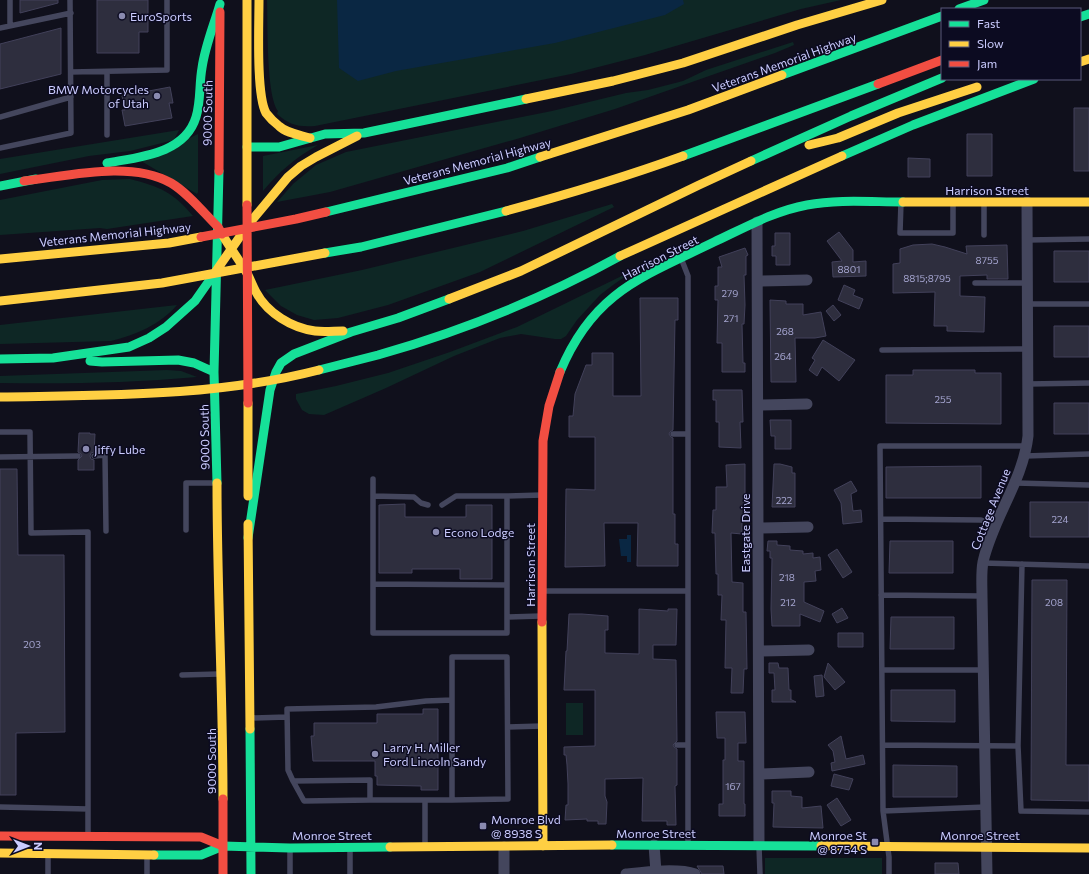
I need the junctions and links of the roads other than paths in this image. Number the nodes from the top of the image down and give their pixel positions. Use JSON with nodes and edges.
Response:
{"nodes":[{"id":1,"x":10,"y":0,"type":"edge"},
{"id":2,"x":70,"y":0,"type":"edge"},
{"id":3,"x":167,"y":0,"type":"edge"},
{"id":4,"x":247,"y":0,"type":"edge"},
{"id":5,"x":259,"y":0,"type":"edge"},
{"id":6,"x":882,"y":0,"type":"edge"},
{"id":7,"x":984,"y":0,"type":"edge"},
{"id":8,"x":220,"y":2,"type":"edge"},
{"id":9,"x":962,"y":8,"type":"edge"},
{"id":10,"x":70,"y":12,"type":"junction"},
{"id":11,"x":941,"y":16,"type":"edge"},
{"id":12,"x":10,"y":25,"type":"junction"},
{"id":13,"x":0,"y":28,"type":"edge"},
{"id":14,"x":941,"y":60,"type":"edge"},
{"id":15,"x":71,"y":72,"type":"junction"},
{"id":16,"x":107,"y":72,"type":"junction"},
{"id":17,"x":941,"y":78,"type":"edge"},
{"id":18,"x":1031,"y":80,"type":"edge"},
{"id":19,"x":987,"y":84,"type":"dead end"},
{"id":20,"x":71,"y":96,"type":"junction"},
{"id":21,"x":0,"y":117,"type":"edge"},
{"id":22,"x":364,"y":133,"type":"junction"},
{"id":23,"x":107,"y":135,"type":"dead end"},
{"id":24,"x":310,"y":138,"type":"junction"},
{"id":25,"x":247,"y":147,"type":"junction"},
{"id":26,"x":0,"y":148,"type":"edge"},
{"id":27,"x":765,"y":155,"type":"junction"},
{"id":28,"x":24,"y":181,"type":"junction"},
{"id":29,"x":0,"y":186,"type":"edge"},
{"id":30,"x":901,"y":202,"type":"junction"},
{"id":31,"x":953,"y":202,"type":"junction"},
{"id":32,"x":984,"y":202,"type":"junction"},
{"id":33,"x":1027,"y":202,"type":"junction"},
{"id":34,"x":1089,"y":202,"type":"edge"},
{"id":35,"x":757,"y":222,"type":"junction"},
{"id":36,"x":248,"y":225,"type":"junction"},
{"id":37,"x":218,"y":227,"type":"junction"},
{"id":38,"x":984,"y":235,"type":"dead end"},
{"id":39,"x":1089,"y":239,"type":"edge"},
{"id":40,"x":1027,"y":240,"type":"junction"},
{"id":41,"x":231,"y":249,"type":"junction"},
{"id":42,"x":680,"y":258,"type":"junction"},
{"id":43,"x":0,"y":259,"type":"edge"},
{"id":44,"x":216,"y":270,"type":"junction"},
{"id":45,"x":248,"y":275,"type":"junction"},
{"id":46,"x":807,"y":280,"type":"dead end"},
{"id":47,"x":758,"y":281,"type":"junction"},
{"id":48,"x":975,"y":283,"type":"dead end"},
{"id":49,"x":1027,"y":283,"type":"junction"},
{"id":50,"x":0,"y":301,"type":"edge"},
{"id":51,"x":1027,"y":304,"type":"junction"},
{"id":52,"x":1089,"y":304,"type":"edge"},
{"id":53,"x":351,"y":332,"type":"junction"},
{"id":54,"x":1027,"y":349,"type":"junction"},
{"id":55,"x":882,"y":350,"type":"dead end"},
{"id":56,"x":53,"y":358,"type":"junction"},
{"id":57,"x":0,"y":359,"type":"edge"},
{"id":58,"x":214,"y":372,"type":"junction"},
{"id":59,"x":1089,"y":383,"type":"edge"},
{"id":60,"x":1028,"y":384,"type":"junction"},
{"id":61,"x":0,"y":397,"type":"edge"},
{"id":62,"x":808,"y":404,"type":"dead end"},
{"id":63,"x":758,"y":405,"type":"junction"},
{"id":64,"x":0,"y":432,"type":"edge"},
{"id":65,"x":673,"y":434,"type":"dead end"},
{"id":66,"x":688,"y":434,"type":"junction"},
{"id":67,"x":1026,"y":451,"type":"junction"},
{"id":68,"x":1089,"y":454,"type":"edge"},
{"id":69,"x":78,"y":456,"type":"dead end"},
{"id":70,"x":94,"y":456,"type":"dead end"},
{"id":71,"x":0,"y":457,"type":"edge"},
{"id":72,"x":31,"y":457,"type":"junction"},
{"id":73,"x":373,"y":479,"type":"dead end"},
{"id":74,"x":217,"y":483,"type":"junction"},
{"id":75,"x":1014,"y":484,"type":"junction"},
{"id":76,"x":1089,"y":485,"type":"edge"},
{"id":77,"x":542,"y":495,"type":"junction"},
{"id":78,"x":373,"y":496,"type":"junction"},
{"id":79,"x":507,"y":496,"type":"junction"},
{"id":80,"x":428,"y":505,"type":"dead end"},
{"id":81,"x":442,"y":505,"type":"dead end"},
{"id":82,"x":881,"y":519,"type":"junction"},
{"id":83,"x":996,"y":526,"type":"junction"},
{"id":84,"x":808,"y":527,"type":"dead end"},
{"id":85,"x":758,"y":528,"type":"junction"},
{"id":86,"x":186,"y":530,"type":"dead end"},
{"id":87,"x":106,"y":531,"type":"dead end"},
{"id":88,"x":248,"y":538,"type":"junction"},
{"id":89,"x":983,"y":563,"type":"junction"},
{"id":90,"x":1022,"y":564,"type":"junction"},
{"id":91,"x":1089,"y":566,"type":"edge"},
{"id":92,"x":374,"y":584,"type":"junction"},
{"id":93,"x":507,"y":585,"type":"junction"},
{"id":94,"x":543,"y":591,"type":"junction"},
{"id":95,"x":688,"y":591,"type":"junction"},
{"id":96,"x":881,"y":595,"type":"junction"},
{"id":97,"x":982,"y":596,"type":"junction"},
{"id":98,"x":542,"y":616,"type":"junction"},
{"id":99,"x":507,"y":617,"type":"junction"},
{"id":100,"x":809,"y":650,"type":"dead end"},
{"id":101,"x":759,"y":651,"type":"junction"},
{"id":102,"x":882,"y":670,"type":"junction"},
{"id":103,"x":984,"y":670,"type":"junction"},
{"id":104,"x":222,"y":674,"type":"junction"},
{"id":105,"x":182,"y":675,"type":"dead end"},
{"id":106,"x":452,"y":700,"type":"junction"},
{"id":107,"x":287,"y":717,"type":"junction"},
{"id":108,"x":250,"y":718,"type":"junction"},
{"id":109,"x":542,"y":726,"type":"junction"},
{"id":110,"x":508,"y":727,"type":"junction"},
{"id":111,"x":688,"y":744,"type":"junction"},
{"id":112,"x":677,"y":745,"type":"dead end"},
{"id":113,"x":883,"y":745,"type":"junction"},
{"id":114,"x":985,"y":746,"type":"junction"},
{"id":115,"x":1018,"y":746,"type":"junction"},
{"id":116,"x":809,"y":772,"type":"dead end"},
{"id":117,"x":759,"y":774,"type":"junction"},
{"id":118,"x":293,"y":781,"type":"junction"},
{"id":119,"x":370,"y":800,"type":"junction"},
{"id":120,"x":425,"y":800,"type":"junction"},
{"id":121,"x":452,"y":800,"type":"junction"},
{"id":122,"x":0,"y":807,"type":"edge"},
{"id":123,"x":986,"y":807,"type":"junction"},
{"id":124,"x":88,"y":809,"type":"junction"},
{"id":125,"x":883,"y":811,"type":"junction"},
{"id":126,"x":1089,"y":812,"type":"edge"},
{"id":127,"x":0,"y":836,"type":"edge"},
{"id":128,"x":88,"y":837,"type":"junction"},
{"id":129,"x":654,"y":845,"type":"junction"},
{"id":130,"x":688,"y":845,"type":"junction"},
{"id":131,"x":759,"y":845,"type":"junction"},
{"id":132,"x":223,"y":846,"type":"junction"},
{"id":133,"x":251,"y":846,"type":"junction"},
{"id":134,"x":543,"y":846,"type":"junction"},
{"id":135,"x":886,"y":846,"type":"junction"},
{"id":136,"x":987,"y":846,"type":"junction"},
{"id":137,"x":350,"y":847,"type":"junction"},
{"id":138,"x":425,"y":847,"type":"junction"},
{"id":139,"x":504,"y":847,"type":"junction"},
{"id":140,"x":290,"y":848,"type":"junction"},
{"id":141,"x":1089,"y":848,"type":"edge"},
{"id":142,"x":0,"y":854,"type":"edge"},
{"id":143,"x":48,"y":854,"type":"junction"},
{"id":144,"x":147,"y":855,"type":"junction"},
{"id":145,"x":656,"y":872,"type":"junction"},
{"id":146,"x":48,"y":874,"type":"edge"},
{"id":147,"x":147,"y":874,"type":"edge"},
{"id":148,"x":223,"y":874,"type":"edge"},
{"id":149,"x":251,"y":874,"type":"edge"},
{"id":150,"x":290,"y":874,"type":"edge"},
{"id":151,"x":350,"y":874,"type":"edge"},
{"id":152,"x":504,"y":874,"type":"edge"},
{"id":153,"x":626,"y":874,"type":"edge"},
{"id":154,"x":695,"y":874,"type":"edge"},
{"id":155,"x":760,"y":874,"type":"edge"},
{"id":156,"x":889,"y":874,"type":"edge"},
{"id":157,"x":987,"y":874,"type":"edge"}],
"edges":[{"from":1,"to":12,"type":"lane"},
{"from":2,"to":10,"type":"lane"},
{"from":3,"to":16,"type":"lane"},
{"from":4,"to":25,"type":"main road"},
{"from":5,"to":24,"type":"main road"},
{"from":6,"to":22,"type":"main road"},
{"from":7,"to":9,"type":"main road"},
{"from":8,"to":28,"type":"main road"},
{"from":8,"to":37,"type":"main road","name":"9000 South"},
{"from":10,"to":12,"type":"lane"},
{"from":10,"to":15,"type":"lane"},
{"from":11,"to":43,"type":"main road","name":"Veterans Memorial Highway"},
{"from":12,"to":13,"type":"lane"},
{"from":14,"to":50,"type":"main road"},
{"from":15,"to":16,"type":"lane"},
{"from":15,"to":20,"type":"lane"},
{"from":16,"to":23,"type":"lane"},
{"from":17,"to":27,"type":"main road"},
{"from":18,"to":61,"type":"main road"},
{"from":19,"to":27,"type":"main road"},
{"from":20,"to":21,"type":"lane"},
{"from":20,"to":26,"type":"lane"},
{"from":22,"to":24,"type":"main road"},
{"from":22,"to":36,"type":"main road"},
{"from":24,"to":25,"type":"main road"},
{"from":25,"to":36,"type":"main road"},
{"from":27,"to":53,"type":"main road"},
{"from":28,"to":29,"type":"main road"},
{"from":28,"to":37,"type":"main road"},
{"from":30,"to":31,"type":"main road","name":"Harrison Street"},
{"from":30,"to":31,"type":"lane"},
{"from":30,"to":35,"type":"main road","name":"Harrison Street"},
{"from":31,"to":32,"type":"main road","name":"Harrison Street"},
{"from":32,"to":33,"type":"main road","name":"Harrison Street"},
{"from":32,"to":38,"type":"lane"},
{"from":33,"to":34,"type":"main road","name":"Harrison Street"},
{"from":33,"to":40,"type":"street","name":"Cottage Avenue"},
{"from":35,"to":42,"type":"main road","name":"Harrison Street"},
{"from":35,"to":47,"type":"street","name":"Eastgate Drive"},
{"from":36,"to":41,"type":"main road"},
{"from":36,"to":45,"type":"main road"},
{"from":37,"to":41,"type":"main road"},
{"from":37,"to":44,"type":"main road","name":"9000 South"},
{"from":39,"to":40,"type":"lane"},
{"from":40,"to":49,"type":"street","name":"Cottage Avenue"},
{"from":41,"to":44,"type":"main road"},
{"from":41,"to":45,"type":"main road"},
{"from":42,"to":66,"type":"lane"},
{"from":42,"to":77,"type":"main road","name":"Harrison Street"},
{"from":44,"to":56,"type":"main road"},
{"from":44,"to":58,"type":"main road","name":"9000 South"},
{"from":45,"to":53,"type":"main road"},
{"from":45,"to":88,"type":"main road"},
{"from":46,"to":47,"type":"street"},
{"from":47,"to":63,"type":"street","name":"Eastgate Drive"},
{"from":48,"to":49,"type":"lane"},
{"from":49,"to":51,"type":"street","name":"Cottage Avenue"},
{"from":51,"to":52,"type":"lane"},
{"from":51,"to":54,"type":"street","name":"Cottage Avenue"},
{"from":53,"to":88,"type":"main road"},
{"from":54,"to":55,"type":"lane"},
{"from":54,"to":60,"type":"street","name":"Cottage Avenue"},
{"from":56,"to":57,"type":"main road"},
{"from":56,"to":58,"type":"main road"},
{"from":58,"to":74,"type":"main road","name":"9000 South"},
{"from":59,"to":60,"type":"lane"},
{"from":60,"to":67,"type":"street","name":"Cottage Avenue"},
{"from":62,"to":63,"type":"street"},
{"from":63,"to":85,"type":"street","name":"Eastgate Drive"},
{"from":64,"to":72,"type":"lane"},
{"from":65,"to":66,"type":"lane"},
{"from":66,"to":95,"type":"lane"},
{"from":67,"to":68,"type":"lane"},
{"from":67,"to":75,"type":"street","name":"Cottage Avenue"},
{"from":67,"to":82,"type":"lane"},
{"from":69,"to":72,"type":"lane"},
{"from":70,"to":87,"type":"lane"},
{"from":71,"to":72,"type":"lane"},
{"from":72,"to":124,"type":"lane"},
{"from":73,"to":78,"type":"lane"},
{"from":74,"to":86,"type":"lane"},
{"from":74,"to":104,"type":"main road","name":"9000 South"},
{"from":75,"to":76,"type":"lane"},
{"from":75,"to":83,"type":"street","name":"Cottage Avenue"},
{"from":77,"to":79,"type":"lane"},
{"from":77,"to":94,"type":"main road","name":"Harrison Street"},
{"from":78,"to":80,"type":"lane"},
{"from":78,"to":92,"type":"lane"},
{"from":79,"to":81,"type":"lane"},
{"from":79,"to":93,"type":"lane"},
{"from":82,"to":83,"type":"lane"},
{"from":82,"to":96,"type":"lane"},
{"from":83,"to":89,"type":"street","name":"Cottage Avenue"},
{"from":84,"to":85,"type":"street"},
{"from":85,"to":101,"type":"street","name":"Eastgate Drive"},
{"from":88,"to":108,"type":"main road"},
{"from":89,"to":90,"type":"lane"},
{"from":89,"to":97,"type":"street","name":"Cottage Avenue"},
{"from":90,"to":91,"type":"lane"},
{"from":90,"to":115,"type":"lane"},
{"from":92,"to":93,"type":"lane"},
{"from":92,"to":99,"type":"lane"},
{"from":93,"to":99,"type":"lane"},
{"from":94,"to":95,"type":"lane"},
{"from":94,"to":98,"type":"main road","name":"Harrison Street"},
{"from":95,"to":111,"type":"lane"},
{"from":96,"to":97,"type":"lane"},
{"from":96,"to":102,"type":"lane"},
{"from":97,"to":103,"type":"street","name":"Cottage Avenue"},
{"from":98,"to":99,"type":"lane"},
{"from":98,"to":109,"type":"main road","name":"Harrison Street"},
{"from":100,"to":101,"type":"street"},
{"from":101,"to":117,"type":"street","name":"Eastgate Drive"},
{"from":102,"to":103,"type":"lane"},
{"from":102,"to":113,"type":"lane"},
{"from":103,"to":114,"type":"street","name":"Cottage Avenue"},
{"from":104,"to":105,"type":"lane"},
{"from":104,"to":132,"type":"main road","name":"9000 South"},
{"from":106,"to":107,"type":"lane"},
{"from":106,"to":110,"type":"lane"},
{"from":106,"to":121,"type":"lane"},
{"from":107,"to":108,"type":"lane"},
{"from":107,"to":118,"type":"lane"},
{"from":108,"to":133,"type":"main road"},
{"from":109,"to":110,"type":"lane"},
{"from":109,"to":134,"type":"main road","name":"Harrison Street"},
{"from":110,"to":121,"type":"lane"},
{"from":111,"to":112,"type":"lane"},
{"from":111,"to":130,"type":"lane"},
{"from":113,"to":114,"type":"lane"},
{"from":113,"to":125,"type":"lane"},
{"from":114,"to":115,"type":"lane"},
{"from":114,"to":123,"type":"street","name":"Cottage Avenue"},
{"from":115,"to":126,"type":"lane"},
{"from":116,"to":117,"type":"street"},
{"from":117,"to":131,"type":"street","name":"Eastgate Drive"},
{"from":118,"to":119,"type":"lane"},
{"from":118,"to":119,"type":"lane"},
{"from":119,"to":120,"type":"lane"},
{"from":120,"to":121,"type":"lane"},
{"from":120,"to":138,"type":"lane"},
{"from":122,"to":124,"type":"lane"},
{"from":123,"to":125,"type":"lane"},
{"from":123,"to":136,"type":"street","name":"Cottage Avenue"},
{"from":124,"to":128,"type":"lane"},
{"from":125,"to":135,"type":"lane"},
{"from":127,"to":128,"type":"main road","name":"Monroe Street"},
{"from":128,"to":132,"type":"main road","name":"Monroe Street"},
{"from":129,"to":130,"type":"main road","name":"Monroe Street"},
{"from":129,"to":134,"type":"main road","name":"Monroe Street"},
{"from":129,"to":145,"type":"street"},
{"from":130,"to":131,"type":"main road","name":"Monroe Street"},
{"from":131,"to":135,"type":"main road","name":"Monroe Street"},
{"from":131,"to":155,"type":"lane"},
{"from":132,"to":133,"type":"main road","name":"Monroe Street"},
{"from":132,"to":144,"type":"main road","name":"Monroe Street"},
{"from":132,"to":148,"type":"main road","name":"9000 South"},
{"from":133,"to":140,"type":"main road","name":"Monroe Street"},
{"from":133,"to":149,"type":"main road"},
{"from":134,"to":139,"type":"main road","name":"Monroe Street"},
{"from":135,"to":136,"type":"main road","name":"Monroe Street"},
{"from":135,"to":156,"type":"lane"},
{"from":136,"to":141,"type":"main road","name":"Monroe Street"},
{"from":136,"to":157,"type":"street","name":"Cottage Avenue"},
{"from":137,"to":138,"type":"main road","name":"Monroe Street"},
{"from":137,"to":140,"type":"main road","name":"Monroe Street"},
{"from":137,"to":151,"type":"lane"},
{"from":138,"to":139,"type":"main road","name":"Monroe Street"},
{"from":139,"to":152,"type":"street"},
{"from":140,"to":150,"type":"lane"},
{"from":142,"to":143,"type":"main road","name":"Monroe Street"},
{"from":143,"to":144,"type":"main road","name":"Monroe Street"},
{"from":143,"to":146,"type":"lane"},
{"from":144,"to":147,"type":"lane"},
{"from":145,"to":153,"type":"street"},
{"from":145,"to":154,"type":"street"}]}
